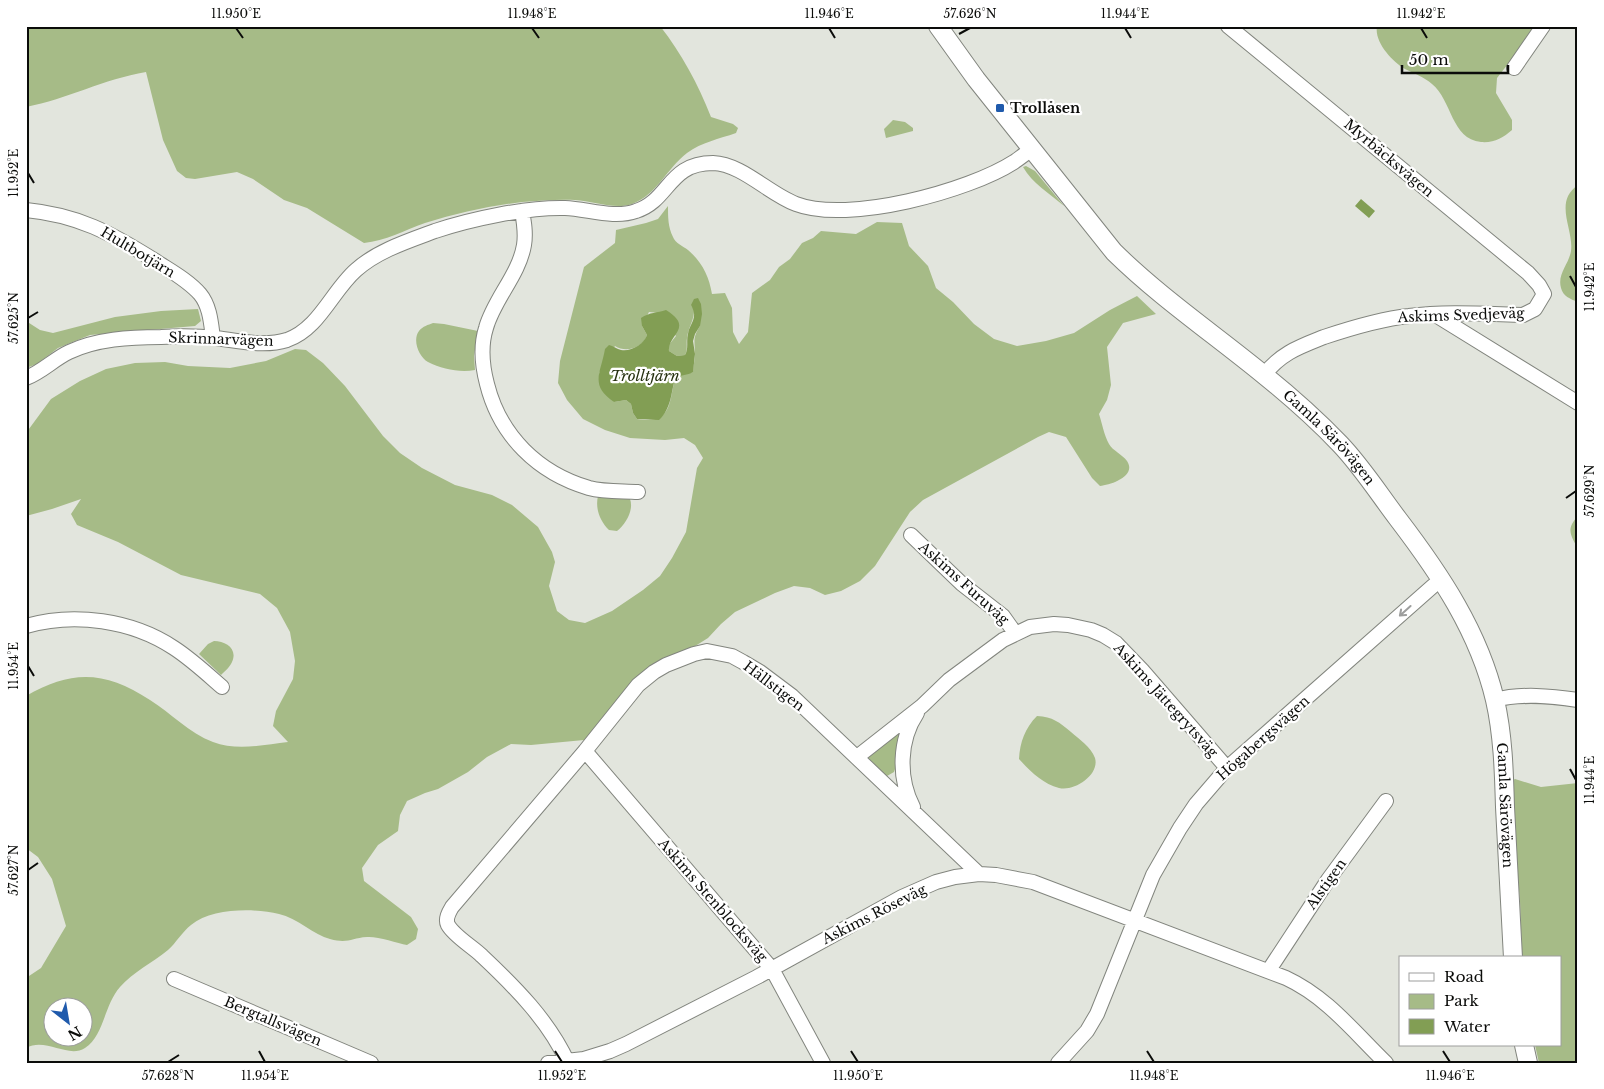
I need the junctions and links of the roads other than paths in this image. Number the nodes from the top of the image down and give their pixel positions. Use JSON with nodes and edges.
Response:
{"nodes":[{"id":1,"x":938,"y":26,"type":"edge"},
{"id":2,"x":1228,"y":26,"type":"edge"},
{"id":3,"x":1542,"y":26,"type":"edge"},
{"id":4,"x":1244,"y":31,"type":"edge"},
{"id":5,"x":1514,"y":68,"type":"dead end"},
{"id":6,"x":1032,"y":148,"type":"junction"},
{"id":7,"x":26,"y":210,"type":"edge"},
{"id":8,"x":522,"y":211,"type":"junction"},
{"id":9,"x":1544,"y":294,"type":"joint"},
{"id":10,"x":1434,"y":314,"type":"junction"},
{"id":11,"x":213,"y":338,"type":"junction"},
{"id":12,"x":1264,"y":375,"type":"junction"},
{"id":13,"x":26,"y":378,"type":"edge"},
{"id":14,"x":1578,"y":403,"type":"edge"},
{"id":15,"x":638,"y":492,"type":"dead end"},
{"id":16,"x":911,"y":535,"type":"dead end"},
{"id":17,"x":1442,"y":579,"type":"junction"},
{"id":18,"x":26,"y":626,"type":"edge"},
{"id":19,"x":1016,"y":633,"type":"junction"},
{"id":20,"x":222,"y":687,"type":"dead end"},
{"id":21,"x":1495,"y":700,"type":"junction"},
{"id":22,"x":1578,"y":700,"type":"edge"},
{"id":23,"x":922,"y":706,"type":"junction"},
{"id":24,"x":585,"y":752,"type":"junction"},
{"id":25,"x":857,"y":757,"type":"junction"},
{"id":26,"x":1227,"y":768,"type":"junction"},
{"id":27,"x":1386,"y":801,"type":"dead end"},
{"id":28,"x":919,"y":816,"type":"junction"},
{"id":29,"x":979,"y":874,"type":"junction"},
{"id":30,"x":1135,"y":920,"type":"junction"},
{"id":31,"x":1513,"y":956,"type":"edge"},
{"id":32,"x":772,"y":969,"type":"junction"},
{"id":33,"x":1269,"y":970,"type":"junction"},
{"id":34,"x":174,"y":979,"type":"dead end"},
{"id":35,"x":1524,"y":1046,"type":"edge"},
{"id":36,"x":567,"y":1062,"type":"edge"},
{"id":37,"x":371,"y":1063,"type":"edge"},
{"id":38,"x":548,"y":1063,"type":"edge"},
{"id":39,"x":823,"y":1063,"type":"edge"},
{"id":40,"x":1058,"y":1063,"type":"edge"},
{"id":41,"x":1386,"y":1063,"type":"edge"},
{"id":42,"x":1528,"y":1063,"type":"edge"}],
"edges":[{"from":1,"to":6,"type":"street","name":"Gamla Särövägen"},
{"from":2,"to":4,"type":"street","name":"Myrbäcksvägen"},
{"from":3,"to":5,"type":"street"},
{"from":4,"to":9,"type":"street","name":"Myrbäcksvägen"},
{"from":6,"to":8,"type":"street","name":"Skrinnarvägen"},
{"from":6,"to":12,"type":"street","name":"Gamla Särövägen"},
{"from":7,"to":11,"type":"street","name":"Hultbotjärn"},
{"from":8,"to":11,"type":"street","name":"Skrinnarvägen"},
{"from":8,"to":15,"type":"street"},
{"from":9,"to":10,"type":"street","name":"Askims Svedjeväg"},
{"from":10,"to":12,"type":"street","name":"Askims Svedjeväg"},
{"from":10,"to":14,"type":"street"},
{"from":11,"to":13,"type":"street","name":"Skrinnarvägen"},
{"from":12,"to":17,"type":"street","name":"Gamla Särövägen"},
{"from":16,"to":19,"type":"street","name":"Askims Furuväg"},
{"from":17,"to":21,"type":"street","name":"Gamla Särövägen"},
{"from":17,"to":26,"type":"street","name":"Högabergsvägen","one_way":true},
{"from":18,"to":20,"type":"street"},
{"from":19,"to":23,"type":"street","name":"Askims Jättegrytsväg"},
{"from":19,"to":26,"type":"street","name":"Askims Jättegrytsväg"},
{"from":21,"to":22,"type":"street"},
{"from":21,"to":31,"type":"street","name":"Gamla Särövägen"},
{"from":23,"to":25,"type":"street","name":"Askims Jättegrytsväg"},
{"from":23,"to":28,"type":"street","name":"Askims Jättegrytsväg"},
{"from":24,"to":25,"type":"street","name":"Hällstigen"},
{"from":24,"to":32,"type":"street","name":"Askims Stenblocksväg"},
{"from":24,"to":36,"type":"street","name":"Hällstigen"},
{"from":25,"to":28,"type":"street","name":"Hällstigen"},
{"from":26,"to":30,"type":"street","name":"Högabergsvägen"},
{"from":27,"to":33,"type":"street","name":"Alstigen"},
{"from":28,"to":29,"type":"street","name":"Hällstigen"},
{"from":29,"to":30,"type":"street","name":"Askims Röseväg"},
{"from":29,"to":32,"type":"street","name":"Askims Röseväg"},
{"from":30,"to":33,"type":"street","name":"Askims Röseväg"},
{"from":30,"to":40,"type":"street","name":"Högabergsvägen"},
{"from":32,"to":36,"type":"street","name":"Askims Röseväg"},
{"from":32,"to":39,"type":"street","name":"Askims Stenblocksväg"},
{"from":33,"to":41,"type":"street","name":"Askims Röseväg"},
{"from":34,"to":37,"type":"street","name":"Bergtallsvägen"},
{"from":35,"to":42,"type":"street"},
{"from":36,"to":38,"type":"street","name":"Askims Röseväg"}]}
